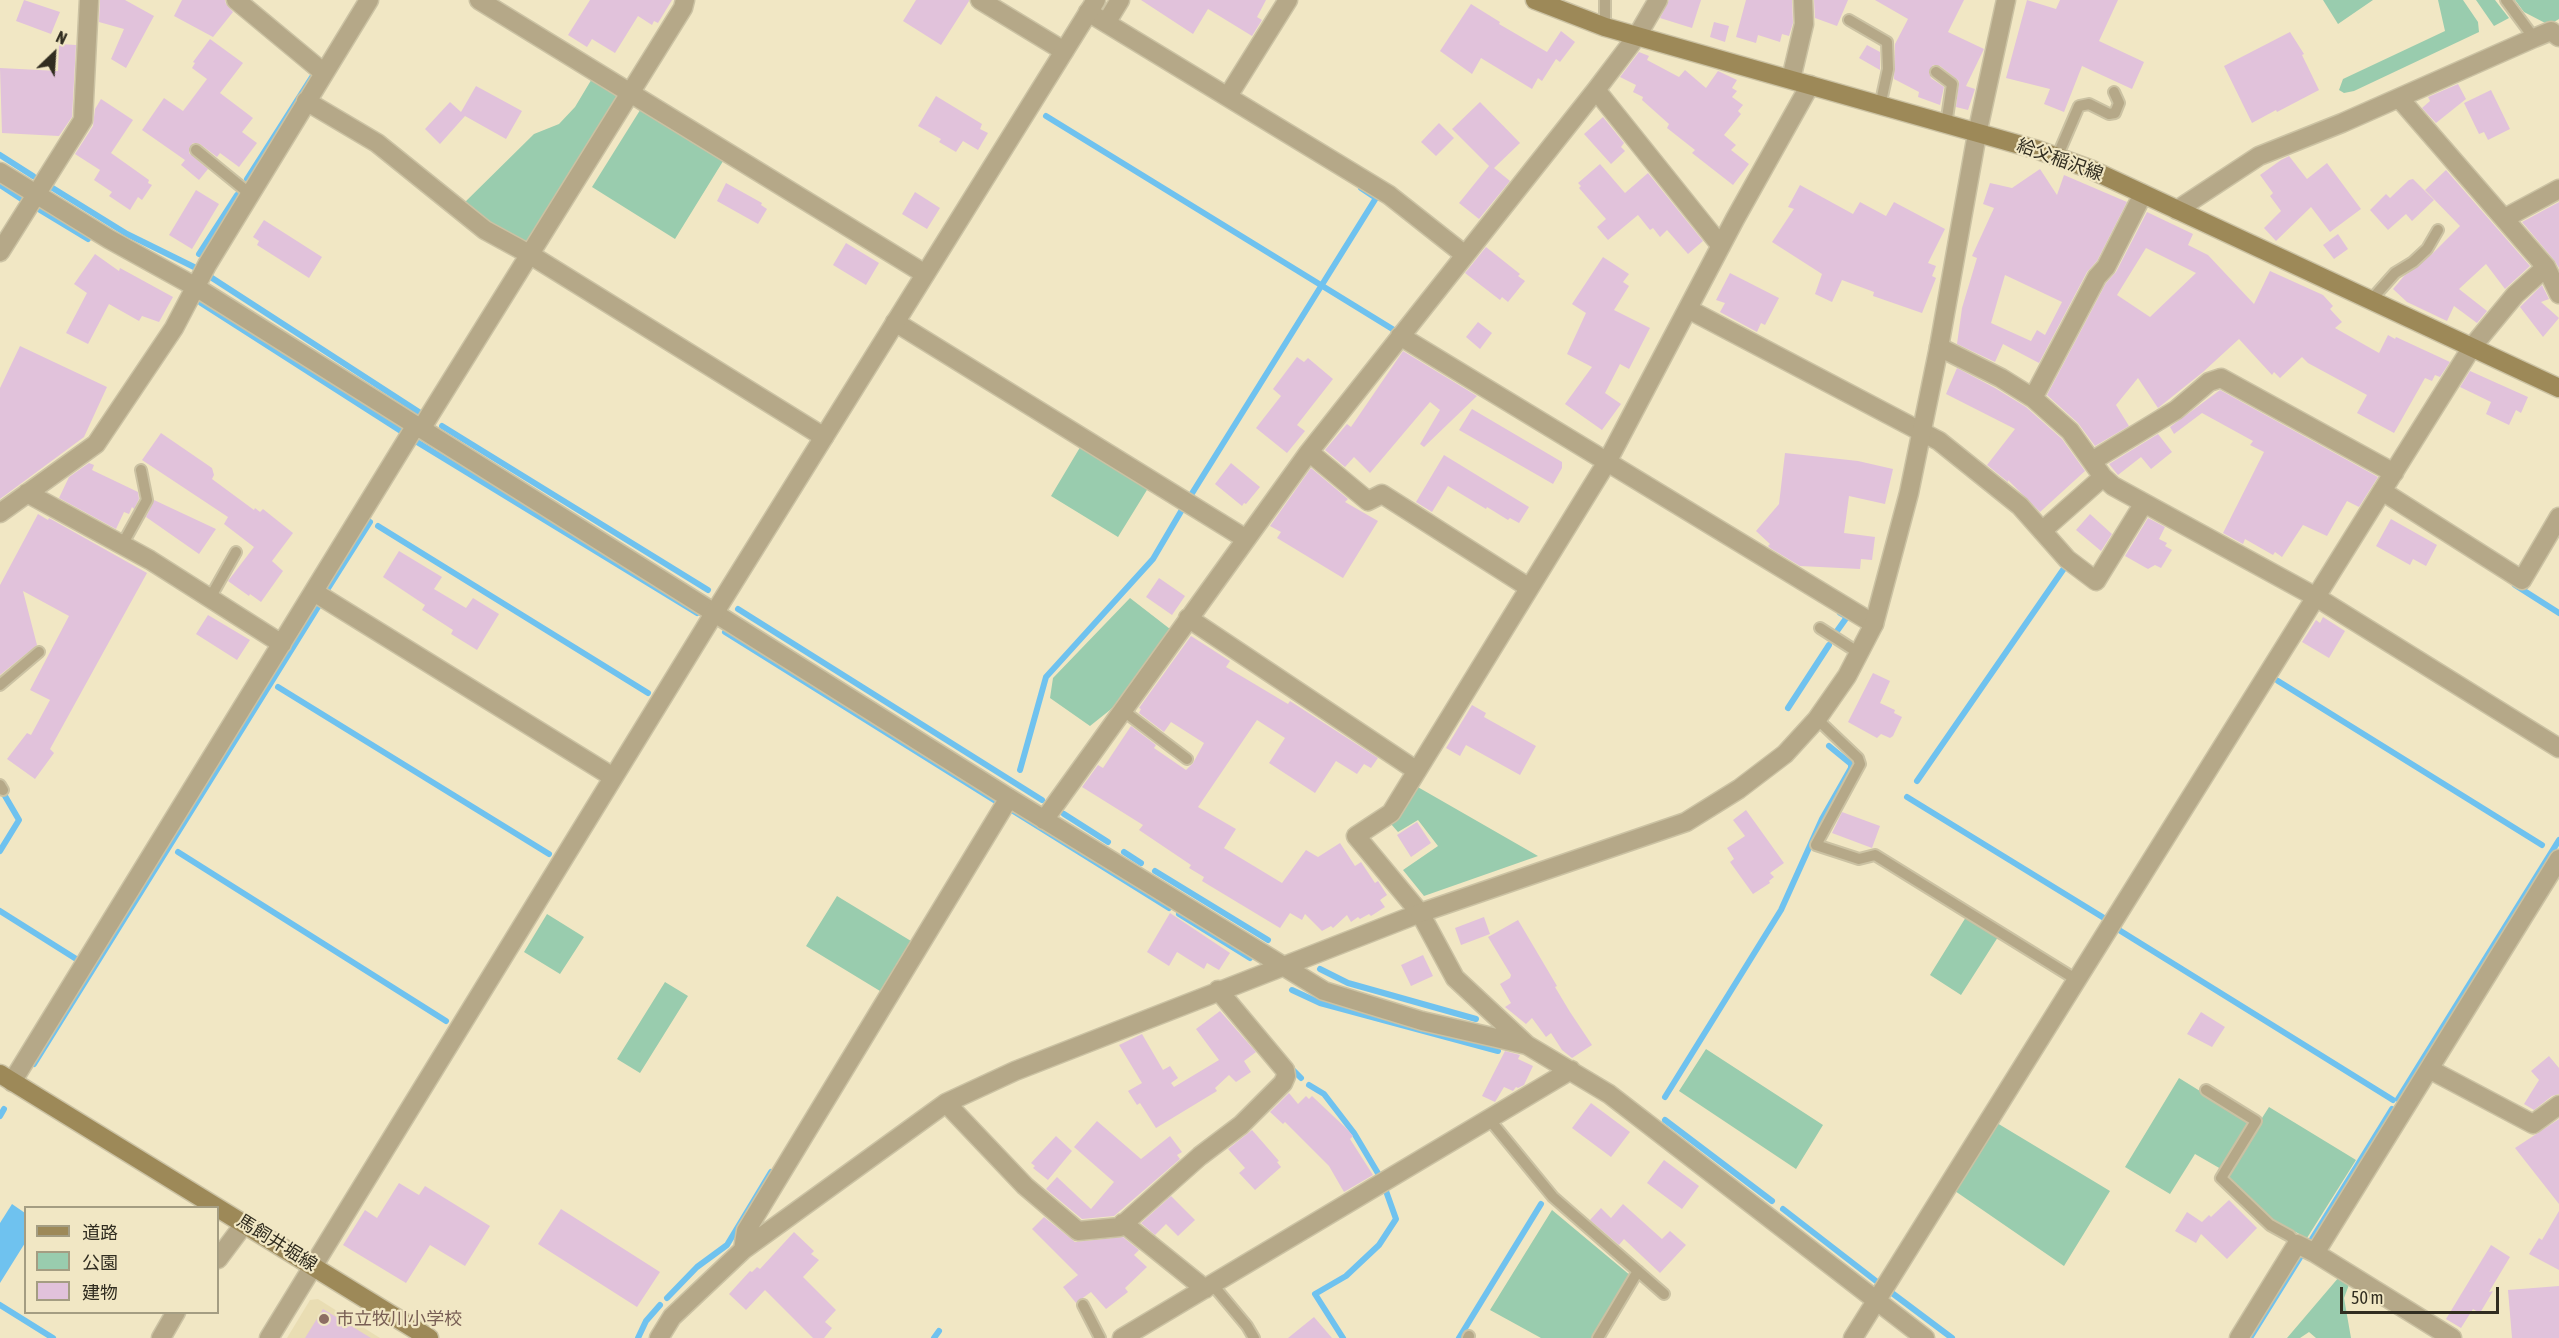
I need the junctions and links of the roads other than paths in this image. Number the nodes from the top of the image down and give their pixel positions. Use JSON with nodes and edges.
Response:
{"nodes":[{"id":1,"x":89,"y":0,"type":"edge"},
{"id":2,"x":236,"y":0,"type":"edge"},
{"id":3,"x":369,"y":0,"type":"edge"},
{"id":4,"x":479,"y":0,"type":"edge"},
{"id":5,"x":685,"y":0,"type":"edge"},
{"id":6,"x":980,"y":0,"type":"edge"},
{"id":7,"x":1120,"y":0,"type":"edge"},
{"id":8,"x":1288,"y":0,"type":"edge"},
{"id":9,"x":1535,"y":0,"type":"edge"},
{"id":10,"x":1605,"y":0,"type":"edge"},
{"id":11,"x":1658,"y":0,"type":"edge"},
{"id":12,"x":1803,"y":0,"type":"edge"},
{"id":13,"x":2006,"y":0,"type":"edge"},
{"id":14,"x":2506,"y":0,"type":"edge"},
{"id":15,"x":1092,"y":6,"type":"edge"},
{"id":16,"x":1849,"y":20,"type":"dead end"},
{"id":17,"x":1106,"y":22,"type":"junction"},
{"id":18,"x":1605,"y":27,"type":"junction"},
{"id":19,"x":1637,"y":36,"type":"junction"},
{"id":20,"x":2559,"y":37,"type":"edge"},
{"id":21,"x":2534,"y":38,"type":"junction"},
{"id":22,"x":1064,"y":51,"type":"junction"},
{"id":23,"x":1935,"y":72,"type":"dead end"},
{"id":24,"x":324,"y":73,"type":"junction"},
{"id":25,"x":1791,"y":80,"type":"junction"},
{"id":26,"x":1810,"y":85,"type":"junction"},
{"id":27,"x":1596,"y":90,"type":"junction"},
{"id":28,"x":630,"y":92,"type":"junction"},
{"id":29,"x":2114,"y":92,"type":"dead end"},
{"id":30,"x":1228,"y":96,"type":"junction"},
{"id":31,"x":2399,"y":98,"type":"junction"},
{"id":32,"x":306,"y":101,"type":"junction"},
{"id":33,"x":1880,"y":105,"type":"junction"},
{"id":34,"x":1946,"y":124,"type":"junction"},
{"id":35,"x":1977,"y":134,"type":"junction"},
{"id":36,"x":196,"y":150,"type":"dead end"},
{"id":37,"x":2057,"y":157,"type":"junction"},
{"id":38,"x":0,"y":172,"type":"edge"},
{"id":39,"x":2559,"y":189,"type":"edge"},
{"id":40,"x":35,"y":193,"type":"junction"},
{"id":41,"x":250,"y":194,"type":"junction"},
{"id":42,"x":2143,"y":194,"type":"junction"},
{"id":43,"x":2176,"y":210,"type":"junction"},
{"id":44,"x":2505,"y":218,"type":"junction"},
{"id":45,"x":2438,"y":230,"type":"dead end"},
{"id":46,"x":1721,"y":246,"type":"junction"},
{"id":47,"x":0,"y":252,"type":"edge"},
{"id":48,"x":529,"y":254,"type":"junction"},
{"id":49,"x":1465,"y":255,"type":"junction"},
{"id":50,"x":2546,"y":267,"type":"junction"},
{"id":51,"x":925,"y":274,"type":"junction"},
{"id":52,"x":194,"y":286,"type":"junction"},
{"id":53,"x":2559,"y":294,"type":"edge"},
{"id":54,"x":2371,"y":300,"type":"junction"},
{"id":55,"x":1688,"y":309,"type":"junction"},
{"id":56,"x":895,"y":322,"type":"junction"},
{"id":57,"x":1400,"y":336,"type":"junction"},
{"id":58,"x":1939,"y":346,"type":"junction"},
{"id":59,"x":2472,"y":347,"type":"junction"},
{"id":60,"x":2559,"y":388,"type":"edge"},
{"id":61,"x":2033,"y":398,"type":"junction"},
{"id":62,"x":419,"y":427,"type":"junction"},
{"id":63,"x":1922,"y":432,"type":"junction"},
{"id":64,"x":824,"y":437,"type":"junction"},
{"id":65,"x":1309,"y":452,"type":"junction"},
{"id":66,"x":2092,"y":461,"type":"junction"},
{"id":67,"x":1607,"y":462,"type":"junction"},
{"id":68,"x":141,"y":470,"type":"dead end"},
{"id":69,"x":2394,"y":472,"type":"junction"},
{"id":70,"x":2103,"y":477,"type":"junction"},
{"id":71,"x":2382,"y":491,"type":"junction"},
{"id":72,"x":27,"y":493,"type":"junction"},
{"id":73,"x":2144,"y":503,"type":"junction"},
{"id":74,"x":0,"y":513,"type":"edge"},
{"id":75,"x":2559,"y":517,"type":"edge"},
{"id":76,"x":2042,"y":531,"type":"junction"},
{"id":77,"x":1246,"y":539,"type":"junction"},
{"id":78,"x":122,"y":545,"type":"junction"},
{"id":79,"x":236,"y":552,"type":"dead end"},
{"id":80,"x":1528,"y":586,"type":"junction"},
{"id":81,"x":314,"y":592,"type":"junction"},
{"id":82,"x":2316,"y":597,"type":"junction"},
{"id":83,"x":210,"y":598,"type":"junction"},
{"id":84,"x":715,"y":612,"type":"junction"},
{"id":85,"x":1188,"y":618,"type":"junction"},
{"id":86,"x":1874,"y":624,"type":"junction"},
{"id":87,"x":1820,"y":628,"type":"dead end"},
{"id":88,"x":282,"y":644,"type":"junction"},
{"id":89,"x":39,"y":652,"type":"dead end"},
{"id":90,"x":1859,"y":653,"type":"junction"},
{"id":91,"x":0,"y":684,"type":"edge"},
{"id":92,"x":1121,"y":709,"type":"junction"},
{"id":93,"x":1817,"y":719,"type":"junction"},
{"id":94,"x":2559,"y":748,"type":"edge"},
{"id":95,"x":1187,"y":759,"type":"dead end"},
{"id":96,"x":1417,"y":771,"type":"junction"},
{"id":97,"x":613,"y":777,"type":"junction"},
{"id":98,"x":1009,"y":798,"type":"junction"},
{"id":99,"x":1044,"y":820,"type":"junction"},
{"id":100,"x":2559,"y":859,"type":"edge"},
{"id":101,"x":1420,"y":913,"type":"junction"},
{"id":102,"x":1282,"y":965,"type":"junction"},
{"id":103,"x":2077,"y":980,"type":"junction"},
{"id":104,"x":1218,"y":990,"type":"junction"},
{"id":105,"x":1527,"y":1045,"type":"junction"},
{"id":106,"x":2429,"y":1069,"type":"junction"},
{"id":107,"x":1571,"y":1071,"type":"junction"},
{"id":108,"x":6,"y":1078,"type":"edge"},
{"id":109,"x":2206,"y":1090,"type":"dead end"},
{"id":110,"x":946,"y":1103,"type":"junction"},
{"id":111,"x":2559,"y":1105,"type":"edge"},
{"id":112,"x":1489,"y":1119,"type":"junction"},
{"id":113,"x":217,"y":1206,"type":"edge"},
{"id":114,"x":219,"y":1207,"type":"edge"},
{"id":115,"x":245,"y":1223,"type":"junction"},
{"id":116,"x":1123,"y":1224,"type":"junction"},
{"id":117,"x":2297,"y":1244,"type":"junction"},
{"id":118,"x":743,"y":1250,"type":"junction"},
{"id":119,"x":2315,"y":1253,"type":"junction"},
{"id":120,"x":219,"y":1258,"type":"edge"},
{"id":121,"x":314,"y":1265,"type":"junction"},
{"id":122,"x":1638,"y":1271,"type":"junction"},
{"id":123,"x":1208,"y":1286,"type":"junction"},
{"id":124,"x":1664,"y":1294,"type":"dead end"},
{"id":125,"x":1876,"y":1300,"type":"junction"},
{"id":126,"x":1083,"y":1305,"type":"dead end"},
{"id":127,"x":175,"y":1314,"type":"edge"},
{"id":128,"x":161,"y":1338,"type":"edge"},
{"id":129,"x":269,"y":1338,"type":"edge"},
{"id":130,"x":429,"y":1338,"type":"edge"},
{"id":131,"x":659,"y":1338,"type":"edge"},
{"id":132,"x":1100,"y":1338,"type":"edge"},
{"id":133,"x":1122,"y":1338,"type":"edge"},
{"id":134,"x":1254,"y":1338,"type":"edge"},
{"id":135,"x":1598,"y":1338,"type":"edge"},
{"id":136,"x":1852,"y":1338,"type":"edge"},
{"id":137,"x":1925,"y":1338,"type":"edge"},
{"id":138,"x":2239,"y":1338,"type":"edge"},
{"id":139,"x":2452,"y":1338,"type":"edge"}],
"edges":[{"from":1,"to":40,"type":"street"},
{"from":2,"to":24,"type":"street"},
{"from":3,"to":24,"type":"street"},
{"from":4,"to":28,"type":"street"},
{"from":5,"to":28,"type":"street"},
{"from":6,"to":22,"type":"street"},
{"from":7,"to":17,"type":"street"},
{"from":8,"to":30,"type":"street"},
{"from":9,"to":18,"type":"main road","name":"給父稲沢線"},
{"from":10,"to":18,"type":"lane"},
{"from":11,"to":19,"type":"street"},
{"from":12,"to":25,"type":"street"},
{"from":13,"to":35,"type":"street"},
{"from":14,"to":21,"type":"lane"},
{"from":15,"to":17,"type":"street"},
{"from":15,"to":22,"type":"street"},
{"from":16,"to":33,"type":"lane"},
{"from":17,"to":30,"type":"street"},
{"from":18,"to":19,"type":"main road","name":"給父稲沢線"},
{"from":19,"to":25,"type":"main road","name":"給父稲沢線"},
{"from":19,"to":27,"type":"street"},
{"from":20,"to":21,"type":"street"},
{"from":21,"to":31,"type":"street"},
{"from":22,"to":51,"type":"street"},
{"from":23,"to":34,"type":"lane"},
{"from":24,"to":32,"type":"street"},
{"from":25,"to":26,"type":"main road","name":"給父稲沢線"},
{"from":26,"to":33,"type":"main road","name":"給父稲沢線"},
{"from":26,"to":46,"type":"street"},
{"from":27,"to":46,"type":"street"},
{"from":27,"to":49,"type":"street"},
{"from":28,"to":48,"type":"street"},
{"from":28,"to":51,"type":"street"},
{"from":29,"to":37,"type":"lane"},
{"from":30,"to":49,"type":"street"},
{"from":31,"to":43,"type":"street"},
{"from":31,"to":44,"type":"street"},
{"from":32,"to":41,"type":"street"},
{"from":32,"to":48,"type":"street"},
{"from":33,"to":34,"type":"main road","name":"給父稲沢線"},
{"from":34,"to":35,"type":"main road","name":"給父稲沢線"},
{"from":35,"to":37,"type":"main road","name":"給父稲沢線"},
{"from":35,"to":58,"type":"street"},
{"from":36,"to":41,"type":"lane"},
{"from":37,"to":42,"type":"main road","name":"給父稲沢線"},
{"from":38,"to":40,"type":"street"},
{"from":39,"to":44,"type":"street"},
{"from":40,"to":47,"type":"street"},
{"from":40,"to":52,"type":"street"},
{"from":41,"to":52,"type":"street"},
{"from":42,"to":43,"type":"main road","name":"給父稲沢線"},
{"from":42,"to":61,"type":"street"},
{"from":43,"to":54,"type":"main road","name":"給父稲沢線"},
{"from":44,"to":50,"type":"street"},
{"from":45,"to":54,"type":"lane"},
{"from":46,"to":55,"type":"street"},
{"from":48,"to":62,"type":"street"},
{"from":48,"to":64,"type":"street"},
{"from":49,"to":57,"type":"street"},
{"from":50,"to":53,"type":"street"},
{"from":50,"to":59,"type":"street"},
{"from":51,"to":56,"type":"street"},
{"from":52,"to":62,"type":"street"},
{"from":52,"to":72,"type":"street"},
{"from":54,"to":59,"type":"main road","name":"給父稲沢線"},
{"from":55,"to":63,"type":"street"},
{"from":55,"to":67,"type":"street"},
{"from":56,"to":64,"type":"street"},
{"from":56,"to":77,"type":"street"},
{"from":57,"to":65,"type":"street"},
{"from":57,"to":67,"type":"street"},
{"from":58,"to":61,"type":"street"},
{"from":58,"to":63,"type":"street"},
{"from":59,"to":60,"type":"main road","name":"給父稲沢線"},
{"from":59,"to":69,"type":"street"},
{"from":61,"to":66,"type":"street"},
{"from":62,"to":81,"type":"street"},
{"from":62,"to":84,"type":"street"},
{"from":63,"to":76,"type":"street"},
{"from":63,"to":86,"type":"street"},
{"from":64,"to":84,"type":"street"},
{"from":65,"to":77,"type":"street"},
{"from":65,"to":80,"type":"street"},
{"from":66,"to":69,"type":"street"},
{"from":66,"to":70,"type":"street"},
{"from":67,"to":80,"type":"street"},
{"from":67,"to":86,"type":"street"},
{"from":68,"to":78,"type":"lane"},
{"from":69,"to":71,"type":"street"},
{"from":70,"to":73,"type":"street"},
{"from":70,"to":76,"type":"street"},
{"from":71,"to":75,"type":"street"},
{"from":71,"to":82,"type":"street"},
{"from":72,"to":74,"type":"street"},
{"from":72,"to":78,"type":"street"},
{"from":73,"to":76,"type":"street"},
{"from":73,"to":82,"type":"street"},
{"from":77,"to":85,"type":"street"},
{"from":78,"to":83,"type":"street"},
{"from":79,"to":83,"type":"lane"},
{"from":80,"to":96,"type":"street"},
{"from":81,"to":88,"type":"street"},
{"from":81,"to":97,"type":"street"},
{"from":82,"to":94,"type":"street"},
{"from":82,"to":103,"type":"street"},
{"from":83,"to":88,"type":"street"},
{"from":84,"to":97,"type":"street"},
{"from":84,"to":98,"type":"street"},
{"from":85,"to":92,"type":"street"},
{"from":85,"to":96,"type":"street"},
{"from":86,"to":90,"type":"street"},
{"from":87,"to":90,"type":"lane"},
{"from":88,"to":108,"type":"street"},
{"from":89,"to":91,"type":"lane"},
{"from":90,"to":93,"type":"street"},
{"from":92,"to":95,"type":"lane"},
{"from":92,"to":99,"type":"street"},
{"from":93,"to":101,"type":"street"},
{"from":93,"to":103,"type":"lane"},
{"from":96,"to":101,"type":"street"},
{"from":97,"to":121,"type":"street"},
{"from":98,"to":99,"type":"street"},
{"from":98,"to":118,"type":"street"},
{"from":99,"to":102,"type":"street"},
{"from":100,"to":106,"type":"street"},
{"from":101,"to":102,"type":"street"},
{"from":101,"to":105,"type":"street"},
{"from":102,"to":104,"type":"street"},
{"from":102,"to":105,"type":"street"},
{"from":103,"to":125,"type":"street"},
{"from":104,"to":110,"type":"street"},
{"from":104,"to":116,"type":"street"},
{"from":105,"to":107,"type":"street"},
{"from":106,"to":111,"type":"street"},
{"from":106,"to":119,"type":"street"},
{"from":107,"to":112,"type":"street"},
{"from":107,"to":125,"type":"street"},
{"from":108,"to":113,"type":"main road","name":"馬飼井堀線"},
{"from":109,"to":117,"type":"lane"},
{"from":110,"to":116,"type":"street"},
{"from":110,"to":118,"type":"street"},
{"from":112,"to":122,"type":"lane"},
{"from":112,"to":123,"type":"street"},
{"from":114,"to":115,"type":"main road","name":"馬飼井堀線"},
{"from":115,"to":120,"type":"street"},
{"from":115,"to":121,"type":"main road","name":"馬飼井堀線"},
{"from":116,"to":123,"type":"street"},
{"from":117,"to":119,"type":"street"},
{"from":117,"to":138,"type":"street"},
{"from":118,"to":131,"type":"street"},
{"from":119,"to":139,"type":"street"},
{"from":121,"to":129,"type":"street"},
{"from":121,"to":130,"type":"main road","name":"馬飼井堀線"},
{"from":122,"to":124,"type":"lane"},
{"from":122,"to":135,"type":"lane"},
{"from":123,"to":133,"type":"street"},
{"from":123,"to":134,"type":"lane"},
{"from":125,"to":136,"type":"street"},
{"from":125,"to":137,"type":"street"},
{"from":126,"to":132,"type":"lane"},
{"from":127,"to":128,"type":"street"}]}
